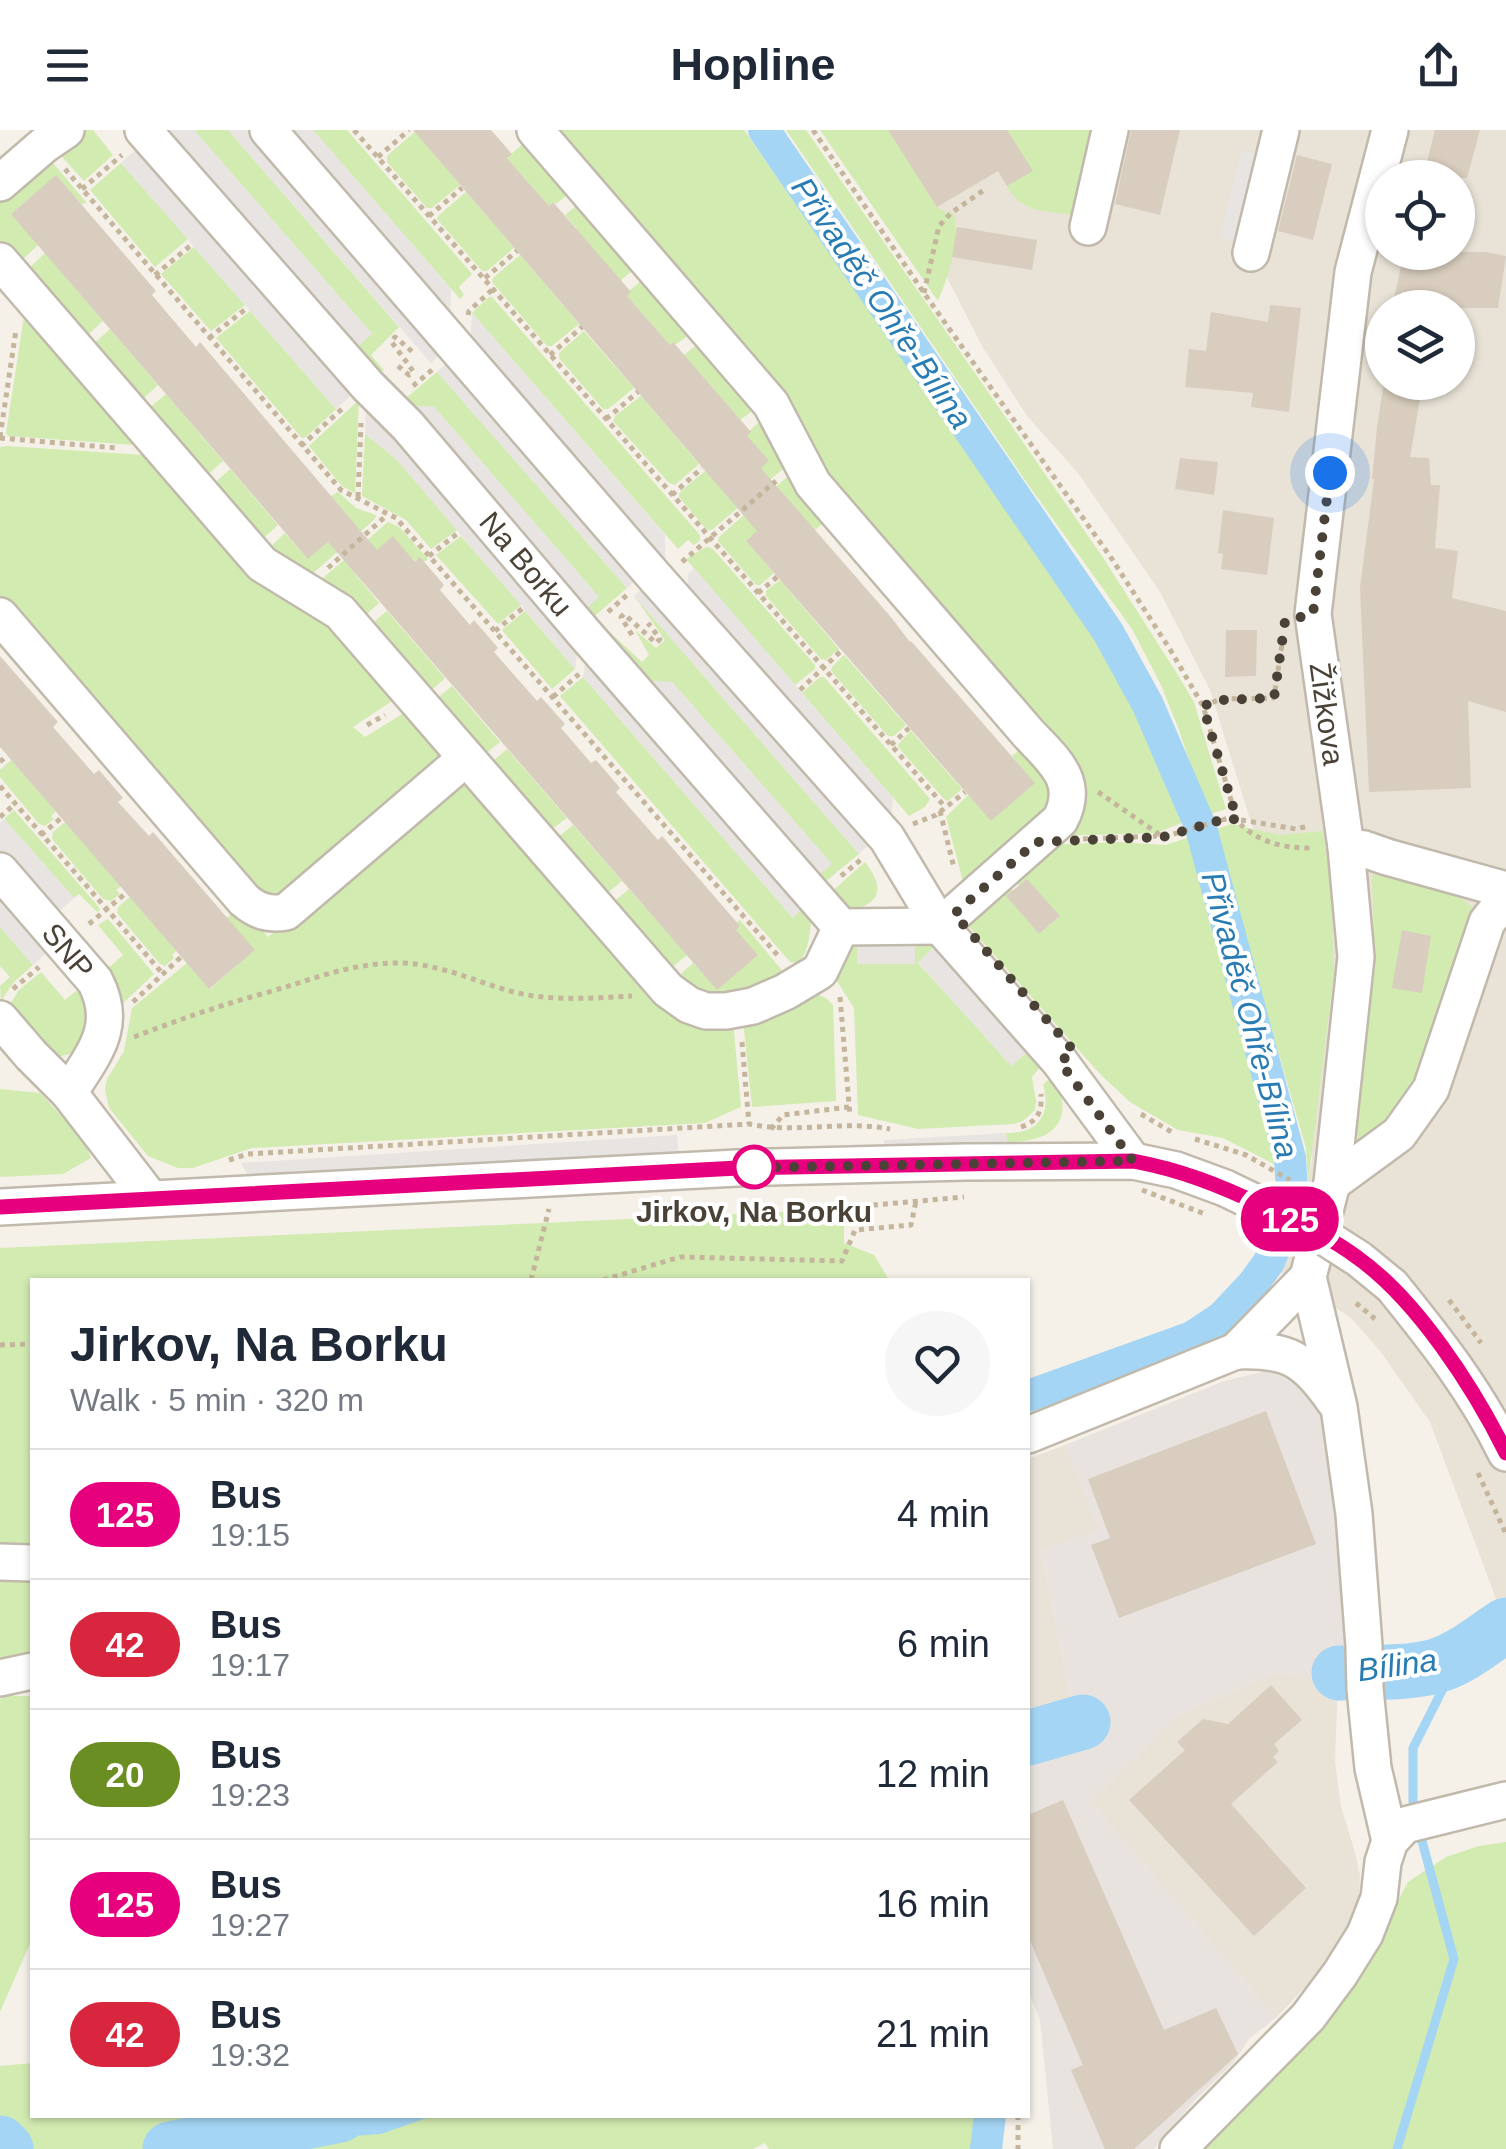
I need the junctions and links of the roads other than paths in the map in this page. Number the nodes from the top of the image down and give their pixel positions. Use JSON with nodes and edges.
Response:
{"nodes":[{"id":1,"x":268,"y":130,"type":"edge"},
{"id":2,"x":535,"y":130,"type":"edge"},
{"id":3,"x":1110,"y":130,"type":"edge"},
{"id":4,"x":1281,"y":130,"type":"edge"},
{"id":5,"x":1390,"y":130,"type":"edge"},
{"id":6,"x":144,"y":132,"type":"edge"},
{"id":7,"x":55,"y":137,"type":"edge"},
{"id":8,"x":0,"y":183,"type":"edge"},
{"id":9,"x":1088,"y":228,"type":"dead end"},
{"id":10,"x":1251,"y":254,"type":"dead end"},
{"id":11,"x":11,"y":274,"type":"edge"},
{"id":12,"x":0,"y":616,"type":"edge"},
{"id":13,"x":466,"y":758,"type":"junction"},
{"id":14,"x":1346,"y":847,"type":"junction"},
{"id":15,"x":0,"y":871,"type":"edge"},
{"id":16,"x":1506,"y":890,"type":"edge"},
{"id":17,"x":1506,"y":898,"type":"edge"},
{"id":18,"x":952,"y":916,"type":"junction"},
{"id":19,"x":841,"y":926,"type":"junction"},
{"id":20,"x":0,"y":1019,"type":"edge"},
{"id":21,"x":68,"y":1093,"type":"junction"},
{"id":22,"x":1138,"y":1176,"type":"junction"},
{"id":23,"x":1332,"y":1183,"type":"junction"},
{"id":24,"x":150,"y":1198,"type":"junction"},
{"id":25,"x":0,"y":1207,"type":"edge"},
{"id":26,"x":1308,"y":1277,"type":"junction"},
{"id":27,"x":1236,"y":1351,"type":"junction"},
{"id":28,"x":1338,"y":1407,"type":"junction"},
{"id":29,"x":1030,"y":1434,"type":"edge"},
{"id":30,"x":1492,"y":1463,"type":"edge"},
{"id":31,"x":0,"y":1562,"type":"edge"},
{"id":32,"x":30,"y":1563,"type":"edge"},
{"id":33,"x":30,"y":1671,"type":"edge"},
{"id":34,"x":0,"y":1678,"type":"edge"},
{"id":35,"x":1506,"y":1800,"type":"edge"},
{"id":36,"x":1408,"y":1829,"type":"junction"},
{"id":37,"x":1178,"y":2149,"type":"edge"}],
"edges":[{"from":1,"to":18,"type":"street"},
{"from":2,"to":18,"type":"street"},
{"from":3,"to":9,"type":"street"},
{"from":4,"to":10,"type":"street"},
{"from":5,"to":14,"type":"street","name":"Žižkova"},
{"from":6,"to":19,"type":"street","name":"Na Borku"},
{"from":7,"to":8,"type":"street"},
{"from":11,"to":13,"type":"street"},
{"from":12,"to":13,"type":"street"},
{"from":13,"to":19,"type":"street"},
{"from":14,"to":16,"type":"street"},
{"from":14,"to":23,"type":"street","name":"Žižkova"},
{"from":15,"to":21,"type":"street","name":"SNP"},
{"from":17,"to":23,"type":"street"},
{"from":18,"to":19,"type":"street"},
{"from":18,"to":22,"type":"street"},
{"from":20,"to":21,"type":"street"},
{"from":21,"to":24,"type":"street"},
{"from":22,"to":24,"type":"street"},
{"from":22,"to":30,"type":"street","bridge":true},
{"from":23,"to":26,"type":"street","name":"Žižkova"},
{"from":24,"to":25,"type":"street"},
{"from":26,"to":27,"type":"street"},
{"from":26,"to":28,"type":"street"},
{"from":27,"to":28,"type":"street"},
{"from":27,"to":29,"type":"street"},
{"from":28,"to":36,"type":"street"},
{"from":31,"to":32,"type":"street"},
{"from":33,"to":34,"type":"street"},
{"from":35,"to":36,"type":"street"},
{"from":36,"to":37,"type":"street"}]}
